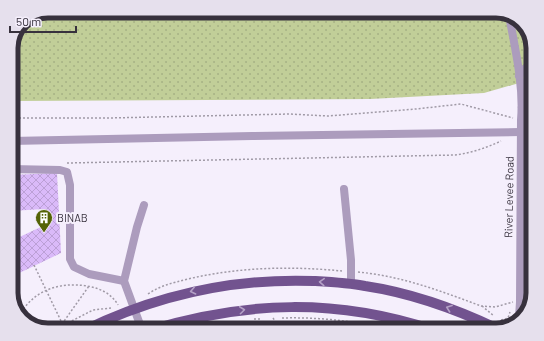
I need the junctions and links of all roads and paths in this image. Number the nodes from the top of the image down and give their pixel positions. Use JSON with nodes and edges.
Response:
{"nodes":[{"id":1,"x":509,"y":21,"type":"edge"},
{"id":2,"x":526,"y":68,"type":"edge"},
{"id":3,"x":519,"y":76,"type":"junction"},
{"id":4,"x":526,"y":102,"type":"edge"},
{"id":5,"x":522,"y":107,"type":"junction"},
{"id":6,"x":18,"y":118,"type":"edge"},
{"id":7,"x":521,"y":120,"type":"junction"},
{"id":8,"x":520,"y":132,"type":"junction"},
{"id":9,"x":18,"y":141,"type":"edge"},
{"id":10,"x":501,"y":141,"type":"dead end"},
{"id":11,"x":67,"y":163,"type":"dead end"},
{"id":12,"x":18,"y":169,"type":"edge"},
{"id":13,"x":344,"y":189,"type":"dead end"},
{"id":14,"x":144,"y":205,"type":"dead end"},
{"id":15,"x":34,"y":266,"type":"dead end"},
{"id":16,"x":124,"y":281,"type":"junction"},
{"id":17,"x":351,"y":284,"type":"junction"},
{"id":18,"x":89,"y":286,"type":"junction"},
{"id":19,"x":46,"y":291,"type":"junction"},
{"id":20,"x":513,"y":302,"type":"dead end"},
{"id":21,"x":118,"y":305,"type":"dead end"},
{"id":22,"x":481,"y":306,"type":"dead end"},
{"id":23,"x":134,"y":308,"type":"junction"},
{"id":24,"x":23,"y":309,"type":"edge"},
{"id":25,"x":519,"y":311,"type":"edge"},
{"id":26,"x":266,"y":318,"type":"dead end"},
{"id":27,"x":273,"y":318,"type":"dead end"},
{"id":28,"x":281,"y":318,"type":"dead end"},
{"id":29,"x":252,"y":320,"type":"dead end"},
{"id":30,"x":505,"y":320,"type":"joint"},
{"id":31,"x":61,"y":323,"type":"edge"},
{"id":32,"x":63,"y":323,"type":"edge"},
{"id":33,"x":101,"y":323,"type":"edge"},
{"id":34,"x":139,"y":323,"type":"edge"},
{"id":35,"x":176,"y":323,"type":"edge"},
{"id":36,"x":276,"y":323,"type":"edge"},
{"id":37,"x":357,"y":323,"type":"edge"},
{"id":38,"x":410,"y":323,"type":"edge"},
{"id":39,"x":492,"y":323,"type":"edge"}],
"edges":[{"from":1,"to":3,"type":"street","name":"River Levee Road"},
{"from":2,"to":3,"type":"street"},
{"from":3,"to":5,"type":"street","name":"River Levee Road"},
{"from":4,"to":5,"type":"street"},
{"from":5,"to":7,"type":"street","name":"River Levee Road"},
{"from":6,"to":7,"type":"path"},
{"from":7,"to":8,"type":"street","name":"River Levee Road"},
{"from":8,"to":9,"type":"street"},
{"from":8,"to":25,"type":"street","name":"River Levee Road"},
{"from":10,"to":11,"type":"path"},
{"from":12,"to":16,"type":"street"},
{"from":13,"to":17,"type":"street"},
{"from":14,"to":16,"type":"street"},
{"from":15,"to":19,"type":"path"},
{"from":16,"to":23,"type":"street"},
{"from":17,"to":23,"type":"main road","one_way":true},
{"from":39,"to":17,"type":"main road","one_way":true},
{"from":18,"to":19,"type":"path"},
{"from":18,"to":21,"type":"path"},
{"from":18,"to":32,"type":"path"},
{"from":19,"to":24,"type":"path"},
{"from":19,"to":31,"type":"path"},
{"from":20,"to":30,"type":"path"},
{"from":22,"to":30,"type":"path"},
{"from":23,"to":33,"type":"main road"},
{"from":23,"to":34,"type":"street"},
{"from":26,"to":29,"type":"path"},
{"from":27,"to":36,"type":"path"},
{"from":28,"to":37,"type":"path"},
{"from":35,"to":38,"type":"main road","one_way":true}]}
